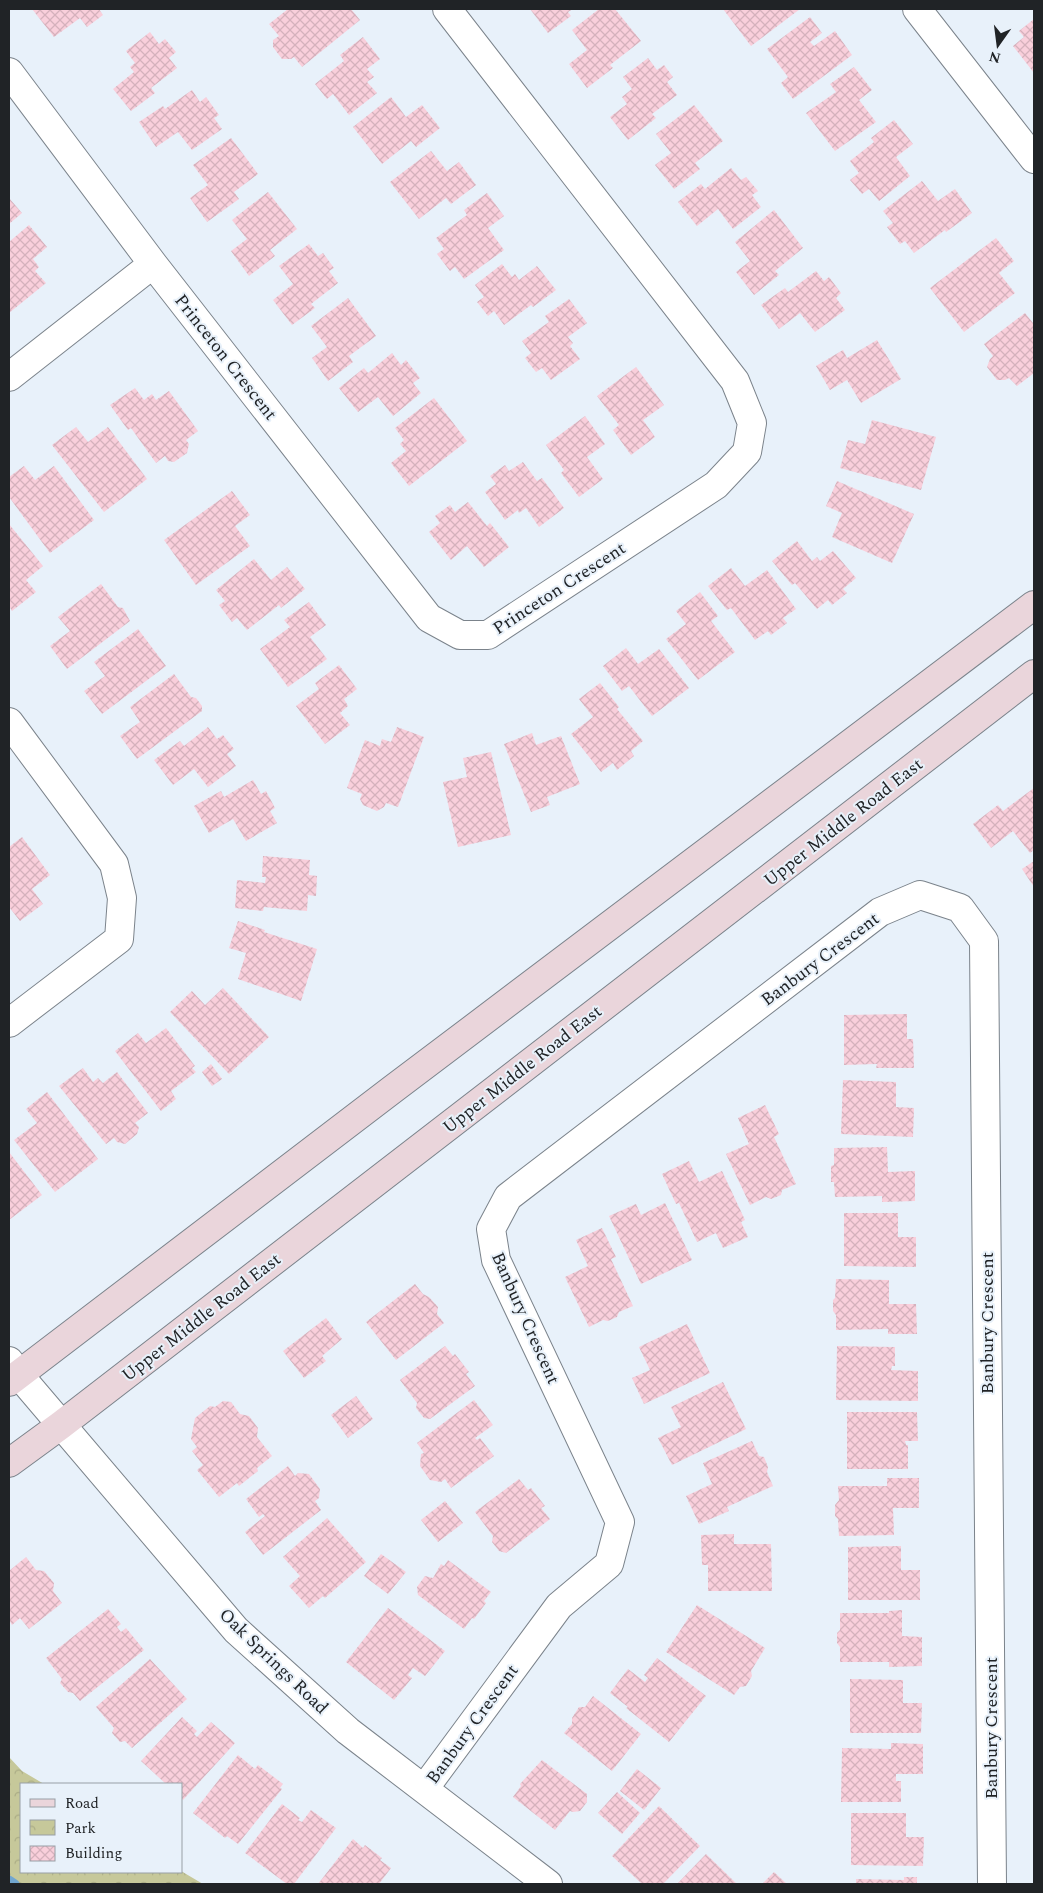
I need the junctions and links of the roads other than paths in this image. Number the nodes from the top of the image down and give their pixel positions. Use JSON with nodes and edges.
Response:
{"nodes":[{"id":1,"x":447,"y":9,"type":"edge"},
{"id":2,"x":917,"y":9,"type":"edge"},
{"id":3,"x":9,"y":72,"type":"edge"},
{"id":4,"x":1034,"y":159,"type":"edge"},
{"id":5,"x":153,"y":264,"type":"junction"},
{"id":6,"x":9,"y":377,"type":"edge"},
{"id":7,"x":1034,"y":605,"type":"edge"},
{"id":8,"x":1034,"y":674,"type":"edge"},
{"id":9,"x":9,"y":722,"type":"edge"},
{"id":10,"x":9,"y":1023,"type":"edge"},
{"id":11,"x":12,"y":1373,"type":"edge"},
{"id":12,"x":61,"y":1425,"type":"junction"},
{"id":13,"x":9,"y":1463,"type":"edge"},
{"id":14,"x":424,"y":1789,"type":"junction"},
{"id":15,"x":548,"y":1884,"type":"edge"},
{"id":16,"x":992,"y":1884,"type":"edge"}],
"edges":[{"from":1,"to":5,"type":"street","name":"Princeton Crescent"},
{"from":2,"to":4,"type":"street"},
{"from":3,"to":5,"type":"street","name":"Princeton Crescent"},
{"from":5,"to":6,"type":"street"},
{"from":7,"to":11,"type":"main road"},
{"from":8,"to":12,"type":"main road","name":"Upper Middle Road East"},
{"from":9,"to":10,"type":"street"},
{"from":11,"to":12,"type":"street","name":"Oak Springs Road"},
{"from":12,"to":13,"type":"main road","name":"Upper Middle Road East"},
{"from":12,"to":14,"type":"street","name":"Oak Springs Road"},
{"from":14,"to":15,"type":"street","name":"Oak Springs Road"},
{"from":14,"to":16,"type":"street","name":"Banbury Crescent"}]}
